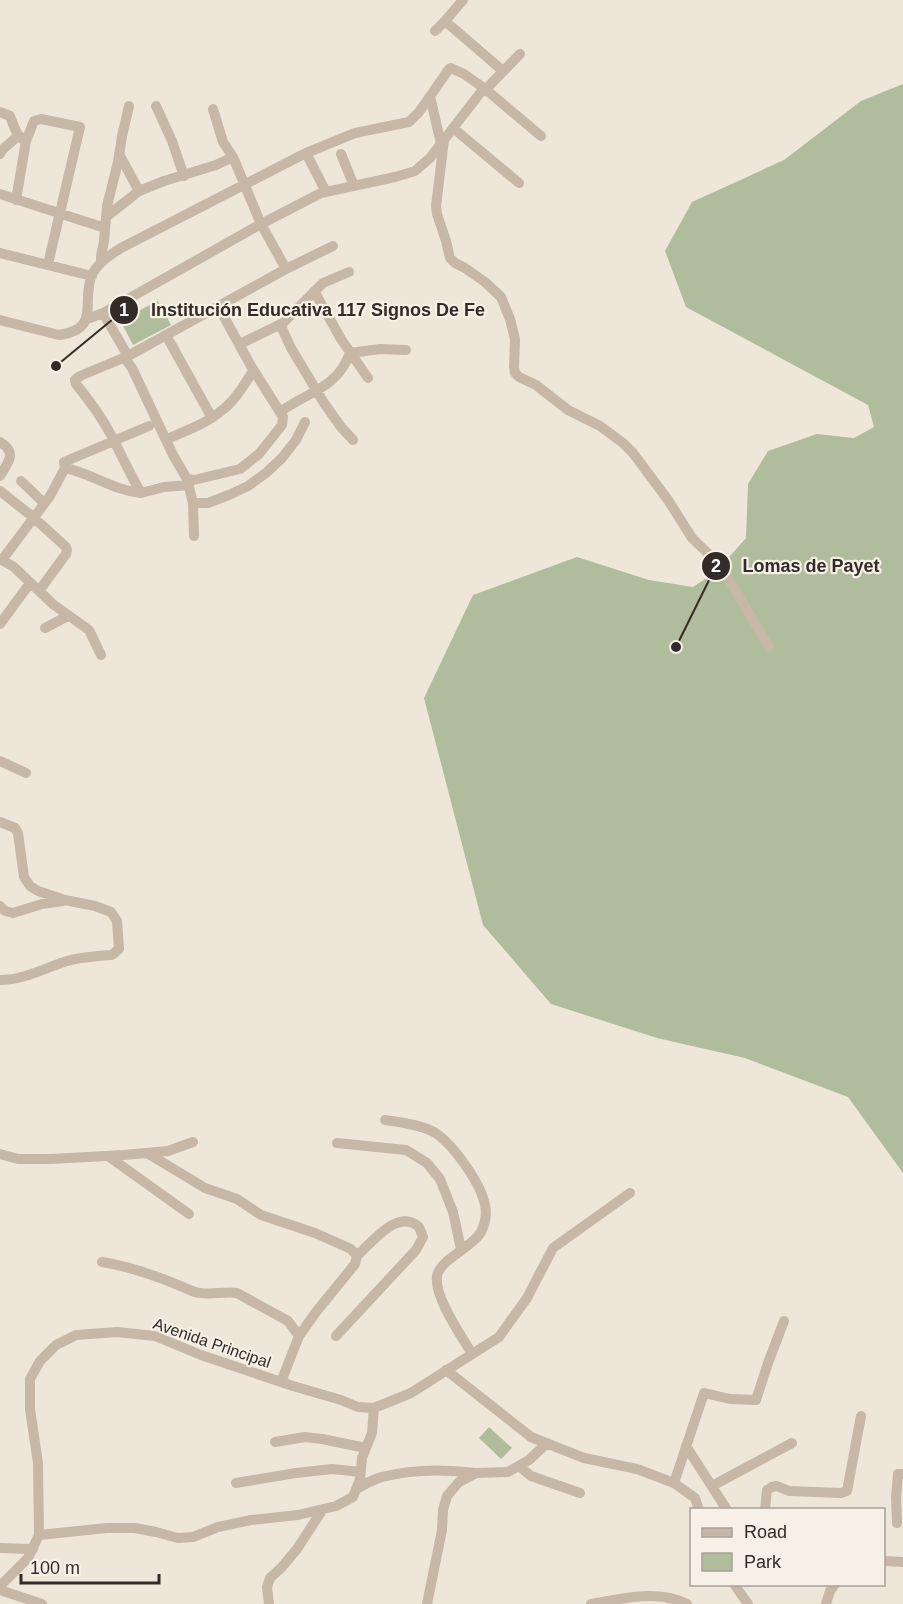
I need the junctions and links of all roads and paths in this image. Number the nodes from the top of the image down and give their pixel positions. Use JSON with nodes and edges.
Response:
{"nodes":[{"id":1,"x":463,"y":0,"type":"edge"},
{"id":2,"x":445,"y":21,"type":"junction"},
{"id":3,"x":435,"y":31,"type":"dead end"},
{"id":4,"x":520,"y":54,"type":"dead end"},
{"id":5,"x":503,"y":71,"type":"junction"},
{"id":6,"x":485,"y":89,"type":"junction"},
{"id":7,"x":430,"y":96,"type":"junction"},
{"id":8,"x":129,"y":106,"type":"dead end"},
{"id":9,"x":156,"y":106,"type":"dead end"},
{"id":10,"x":213,"y":109,"type":"dead end"},
{"id":11,"x":3,"y":117,"type":"edge"},
{"id":12,"x":453,"y":128,"type":"junction"},
{"id":13,"x":541,"y":136,"type":"dead end"},
{"id":14,"x":22,"y":139,"type":"junction"},
{"id":15,"x":443,"y":142,"type":"junction"},
{"id":16,"x":119,"y":153,"type":"junction"},
{"id":17,"x":306,"y":153,"type":"junction"},
{"id":18,"x":0,"y":154,"type":"edge"},
{"id":19,"x":340,"y":154,"type":"dead end"},
{"id":20,"x":233,"y":157,"type":"junction"},
{"id":21,"x":184,"y":176,"type":"junction"},
{"id":22,"x":519,"y":183,"type":"dead end"},
{"id":23,"x":246,"y":185,"type":"junction"},
{"id":24,"x":354,"y":186,"type":"junction"},
{"id":25,"x":139,"y":192,"type":"junction"},
{"id":26,"x":326,"y":192,"type":"junction"},
{"id":27,"x":0,"y":194,"type":"edge"},
{"id":28,"x":16,"y":200,"type":"junction"},
{"id":29,"x":60,"y":214,"type":"junction"},
{"id":30,"x":105,"y":222,"type":"junction"},
{"id":31,"x":261,"y":224,"type":"junction"},
{"id":32,"x":333,"y":246,"type":"dead end"},
{"id":33,"x":0,"y":253,"type":"edge"},
{"id":34,"x":101,"y":263,"type":"junction"},
{"id":35,"x":48,"y":264,"type":"junction"},
{"id":36,"x":286,"y":269,"type":"junction"},
{"id":37,"x":349,"y":272,"type":"dead end"},
{"id":38,"x":92,"y":276,"type":"junction"},
{"id":39,"x":314,"y":291,"type":"junction"},
{"id":40,"x":218,"y":306,"type":"junction"},
{"id":41,"x":103,"y":313,"type":"junction"},
{"id":42,"x":87,"y":319,"type":"junction"},
{"id":43,"x":0,"y":320,"type":"edge"},
{"id":44,"x":280,"y":324,"type":"junction"},
{"id":45,"x":166,"y":335,"type":"junction"},
{"id":46,"x":240,"y":344,"type":"junction"},
{"id":47,"x":406,"y":350,"type":"dead end"},
{"id":48,"x":350,"y":353,"type":"junction"},
{"id":49,"x":126,"y":356,"type":"junction"},
{"id":50,"x":253,"y":371,"type":"junction"},
{"id":51,"x":368,"y":378,"type":"dead end"},
{"id":52,"x":318,"y":392,"type":"junction"},
{"id":53,"x":280,"y":412,"type":"junction"},
{"id":54,"x":212,"y":418,"type":"junction"},
{"id":55,"x":305,"y":422,"type":"dead end"},
{"id":56,"x":149,"y":426,"type":"dead end"},
{"id":57,"x":167,"y":440,"type":"junction"},
{"id":58,"x":353,"y":440,"type":"dead end"},
{"id":59,"x":114,"y":441,"type":"junction"},
{"id":60,"x":0,"y":442,"type":"edge"},
{"id":61,"x":65,"y":468,"type":"junction"},
{"id":62,"x":0,"y":476,"type":"edge"},
{"id":63,"x":21,"y":481,"type":"dead end"},
{"id":64,"x":188,"y":482,"type":"junction"},
{"id":65,"x":0,"y":491,"type":"edge"},
{"id":66,"x":141,"y":493,"type":"junction"},
{"id":67,"x":44,"y":503,"type":"junction"},
{"id":68,"x":193,"y":503,"type":"junction"},
{"id":69,"x":33,"y":517,"type":"junction"},
{"id":70,"x":194,"y":536,"type":"dead end"},
{"id":71,"x":3,"y":560,"type":"edge"},
{"id":72,"x":0,"y":573,"type":"edge"},
{"id":73,"x":30,"y":582,"type":"junction"},
{"id":74,"x":39,"y":591,"type":"junction"},
{"id":75,"x":68,"y":616,"type":"junction"},
{"id":76,"x":0,"y":624,"type":"edge"},
{"id":77,"x":45,"y":628,"type":"dead end"},
{"id":78,"x":769,"y":647,"type":"dead end"},
{"id":79,"x":101,"y":655,"type":"dead end"},
{"id":80,"x":0,"y":761,"type":"edge"},
{"id":81,"x":26,"y":773,"type":"dead end"},
{"id":82,"x":0,"y":822,"type":"edge"},
{"id":83,"x":69,"y":900,"type":"junction"},
{"id":84,"x":0,"y":906,"type":"edge"},
{"id":85,"x":0,"y":980,"type":"edge"},
{"id":86,"x":385,"y":1120,"type":"dead end"},
{"id":87,"x":193,"y":1142,"type":"dead end"},
{"id":88,"x":337,"y":1143,"type":"dead end"},
{"id":89,"x":147,"y":1153,"type":"junction"},
{"id":90,"x":0,"y":1154,"type":"edge"},
{"id":91,"x":108,"y":1155,"type":"junction"},
{"id":92,"x":630,"y":1193,"type":"dead end"},
{"id":93,"x":189,"y":1214,"type":"dead end"},
{"id":94,"x":461,"y":1249,"type":"junction"},
{"id":95,"x":357,"y":1256,"type":"junction"},
{"id":96,"x":102,"y":1262,"type":"dead end"},
{"id":97,"x":784,"y":1321,"type":"dead end"},
{"id":98,"x":299,"y":1336,"type":"junction"},
{"id":99,"x":336,"y":1336,"type":"dead end"},
{"id":100,"x":472,"y":1354,"type":"junction"},
{"id":101,"x":446,"y":1370,"type":"junction"},
{"id":102,"x":281,"y":1382,"type":"junction"},
{"id":103,"x":374,"y":1408,"type":"junction"},
{"id":104,"x":861,"y":1416,"type":"dead end"},
{"id":105,"x":275,"y":1442,"type":"dead end"},
{"id":106,"x":547,"y":1443,"type":"junction"},
{"id":107,"x":792,"y":1443,"type":"dead end"},
{"id":108,"x":686,"y":1446,"type":"junction"},
{"id":109,"x":366,"y":1448,"type":"junction"},
{"id":110,"x":519,"y":1466,"type":"junction"},
{"id":111,"x":361,"y":1472,"type":"junction"},
{"id":112,"x":476,"y":1473,"type":"junction"},
{"id":113,"x":903,"y":1474,"type":"edge"},
{"id":114,"x":236,"y":1483,"type":"dead end"},
{"id":115,"x":674,"y":1483,"type":"junction"},
{"id":116,"x":712,"y":1486,"type":"junction"},
{"id":117,"x":356,"y":1489,"type":"junction"},
{"id":118,"x":580,"y":1493,"type":"dead end"},
{"id":119,"x":699,"y":1508,"type":"edge"},
{"id":120,"x":726,"y":1508,"type":"edge"},
{"id":121,"x":765,"y":1508,"type":"edge"},
{"id":122,"x":323,"y":1509,"type":"junction"},
{"id":123,"x":897,"y":1523,"type":"dead end"},
{"id":124,"x":39,"y":1535,"type":"junction"},
{"id":125,"x":0,"y":1548,"type":"edge"},
{"id":126,"x":33,"y":1548,"type":"junction"},
{"id":127,"x":885,"y":1561,"type":"edge"},
{"id":128,"x":903,"y":1562,"type":"edge"},
{"id":129,"x":735,"y":1586,"type":"edge"},
{"id":130,"x":834,"y":1586,"type":"edge"},
{"id":131,"x":0,"y":1588,"type":"edge"},
{"id":132,"x":42,"y":1604,"type":"edge"},
{"id":133,"x":269,"y":1604,"type":"edge"},
{"id":134,"x":427,"y":1604,"type":"edge"},
{"id":135,"x":591,"y":1604,"type":"edge"},
{"id":136,"x":687,"y":1604,"type":"edge"},
{"id":137,"x":748,"y":1604,"type":"edge"},
{"id":138,"x":826,"y":1604,"type":"edge"}],
"edges":[{"from":1,"to":2,"type":"street"},
{"from":2,"to":3,"type":"street"},
{"from":2,"to":5,"type":"street"},
{"from":4,"to":5,"type":"street"},
{"from":5,"to":6,"type":"street"},
{"from":6,"to":7,"type":"street"},
{"from":6,"to":12,"type":"street"},
{"from":6,"to":13,"type":"street"},
{"from":7,"to":15,"type":"street"},
{"from":7,"to":17,"type":"street"},
{"from":8,"to":16,"type":"street"},
{"from":9,"to":21,"type":"street"},
{"from":10,"to":20,"type":"street"},
{"from":11,"to":14,"type":"street"},
{"from":12,"to":15,"type":"street"},
{"from":12,"to":22,"type":"street"},
{"from":14,"to":18,"type":"street"},
{"from":14,"to":28,"type":"street"},
{"from":14,"to":29,"type":"street"},
{"from":15,"to":24,"type":"street"},
{"from":15,"to":78,"type":"street"},
{"from":16,"to":25,"type":"street"},
{"from":16,"to":30,"type":"street"},
{"from":17,"to":23,"type":"street"},
{"from":17,"to":26,"type":"street"},
{"from":19,"to":24,"type":"street"},
{"from":20,"to":21,"type":"street"},
{"from":20,"to":23,"type":"street"},
{"from":21,"to":25,"type":"street"},
{"from":23,"to":31,"type":"street"},
{"from":23,"to":34,"type":"street"},
{"from":24,"to":26,"type":"street"},
{"from":25,"to":30,"type":"street"},
{"from":26,"to":31,"type":"street"},
{"from":27,"to":28,"type":"street"},
{"from":28,"to":29,"type":"street"},
{"from":29,"to":30,"type":"street"},
{"from":29,"to":35,"type":"street"},
{"from":30,"to":34,"type":"street"},
{"from":31,"to":36,"type":"street"},
{"from":31,"to":41,"type":"street"},
{"from":32,"to":36,"type":"street"},
{"from":33,"to":35,"type":"street"},
{"from":34,"to":38,"type":"street"},
{"from":35,"to":38,"type":"street"},
{"from":36,"to":40,"type":"street"},
{"from":37,"to":39,"type":"street"},
{"from":38,"to":42,"type":"street"},
{"from":39,"to":44,"type":"street"},
{"from":39,"to":48,"type":"street"},
{"from":40,"to":45,"type":"street"},
{"from":40,"to":46,"type":"street"},
{"from":41,"to":42,"type":"street"},
{"from":41,"to":49,"type":"street"},
{"from":42,"to":43,"type":"street"},
{"from":44,"to":46,"type":"street"},
{"from":44,"to":52,"type":"street"},
{"from":45,"to":49,"type":"street"},
{"from":45,"to":54,"type":"street"},
{"from":46,"to":50,"type":"street"},
{"from":47,"to":48,"type":"street"},
{"from":48,"to":51,"type":"street"},
{"from":48,"to":52,"type":"street"},
{"from":49,"to":57,"type":"street"},
{"from":49,"to":59,"type":"street"},
{"from":50,"to":53,"type":"street"},
{"from":50,"to":54,"type":"street"},
{"from":52,"to":53,"type":"street"},
{"from":52,"to":58,"type":"street"},
{"from":53,"to":64,"type":"street"},
{"from":54,"to":57,"type":"street"},
{"from":55,"to":68,"type":"street"},
{"from":56,"to":59,"type":"street"},
{"from":57,"to":64,"type":"street"},
{"from":59,"to":61,"type":"street"},
{"from":59,"to":66,"type":"street"},
{"from":60,"to":62,"type":"street"},
{"from":61,"to":66,"type":"street"},
{"from":61,"to":67,"type":"street"},
{"from":63,"to":67,"type":"street"},
{"from":64,"to":66,"type":"street"},
{"from":64,"to":68,"type":"street"},
{"from":65,"to":69,"type":"street"},
{"from":67,"to":69,"type":"street"},
{"from":68,"to":70,"type":"street"},
{"from":69,"to":71,"type":"street"},
{"from":69,"to":74,"type":"street"},
{"from":71,"to":72,"type":"street"},
{"from":71,"to":73,"type":"street"},
{"from":73,"to":74,"type":"street"},
{"from":73,"to":76,"type":"street"},
{"from":74,"to":75,"type":"street"},
{"from":75,"to":77,"type":"street"},
{"from":75,"to":79,"type":"street"},
{"from":80,"to":81,"type":"street"},
{"from":82,"to":83,"type":"street"},
{"from":83,"to":84,"type":"street"},
{"from":83,"to":85,"type":"street"},
{"from":86,"to":94,"type":"street"},
{"from":87,"to":89,"type":"street"},
{"from":88,"to":94,"type":"street"},
{"from":89,"to":91,"type":"street"},
{"from":89,"to":95,"type":"street"},
{"from":90,"to":91,"type":"street"},
{"from":91,"to":93,"type":"street"},
{"from":92,"to":100,"type":"street"},
{"from":94,"to":100,"type":"street"},
{"from":95,"to":98,"type":"street"},
{"from":95,"to":99,"type":"street"},
{"from":96,"to":98,"type":"street"},
{"from":97,"to":108,"type":"street"},
{"from":98,"to":102,"type":"street"},
{"from":100,"to":101,"type":"street"},
{"from":101,"to":103,"type":"street"},
{"from":101,"to":106,"type":"street"},
{"from":102,"to":103,"type":"street","name":"Avenida Principal"},
{"from":102,"to":124,"type":"street","name":"Avenida Principal"},
{"from":103,"to":109,"type":"street"},
{"from":104,"to":121,"type":"street"},
{"from":105,"to":109,"type":"street"},
{"from":106,"to":110,"type":"street"},
{"from":106,"to":115,"type":"street"},
{"from":107,"to":116,"type":"street"},
{"from":108,"to":115,"type":"street"},
{"from":108,"to":116,"type":"street"},
{"from":109,"to":111,"type":"street"},
{"from":110,"to":112,"type":"street"},
{"from":110,"to":118,"type":"street"},
{"from":111,"to":114,"type":"street"},
{"from":111,"to":117,"type":"street"},
{"from":112,"to":117,"type":"street"},
{"from":112,"to":134,"type":"street"},
{"from":113,"to":123,"type":"street"},
{"from":115,"to":119,"type":"street"},
{"from":116,"to":120,"type":"street"},
{"from":117,"to":122,"type":"street"},
{"from":122,"to":124,"type":"street"},
{"from":122,"to":133,"type":"street"},
{"from":124,"to":126,"type":"street","name":"Avenida Principal"},
{"from":125,"to":126,"type":"street"},
{"from":126,"to":131,"type":"street","name":"Avenida Principal"},
{"from":127,"to":128,"type":"street"},
{"from":129,"to":137,"type":"street"},
{"from":130,"to":138,"type":"street"},
{"from":131,"to":132,"type":"street"},
{"from":135,"to":136,"type":"street"}]}
